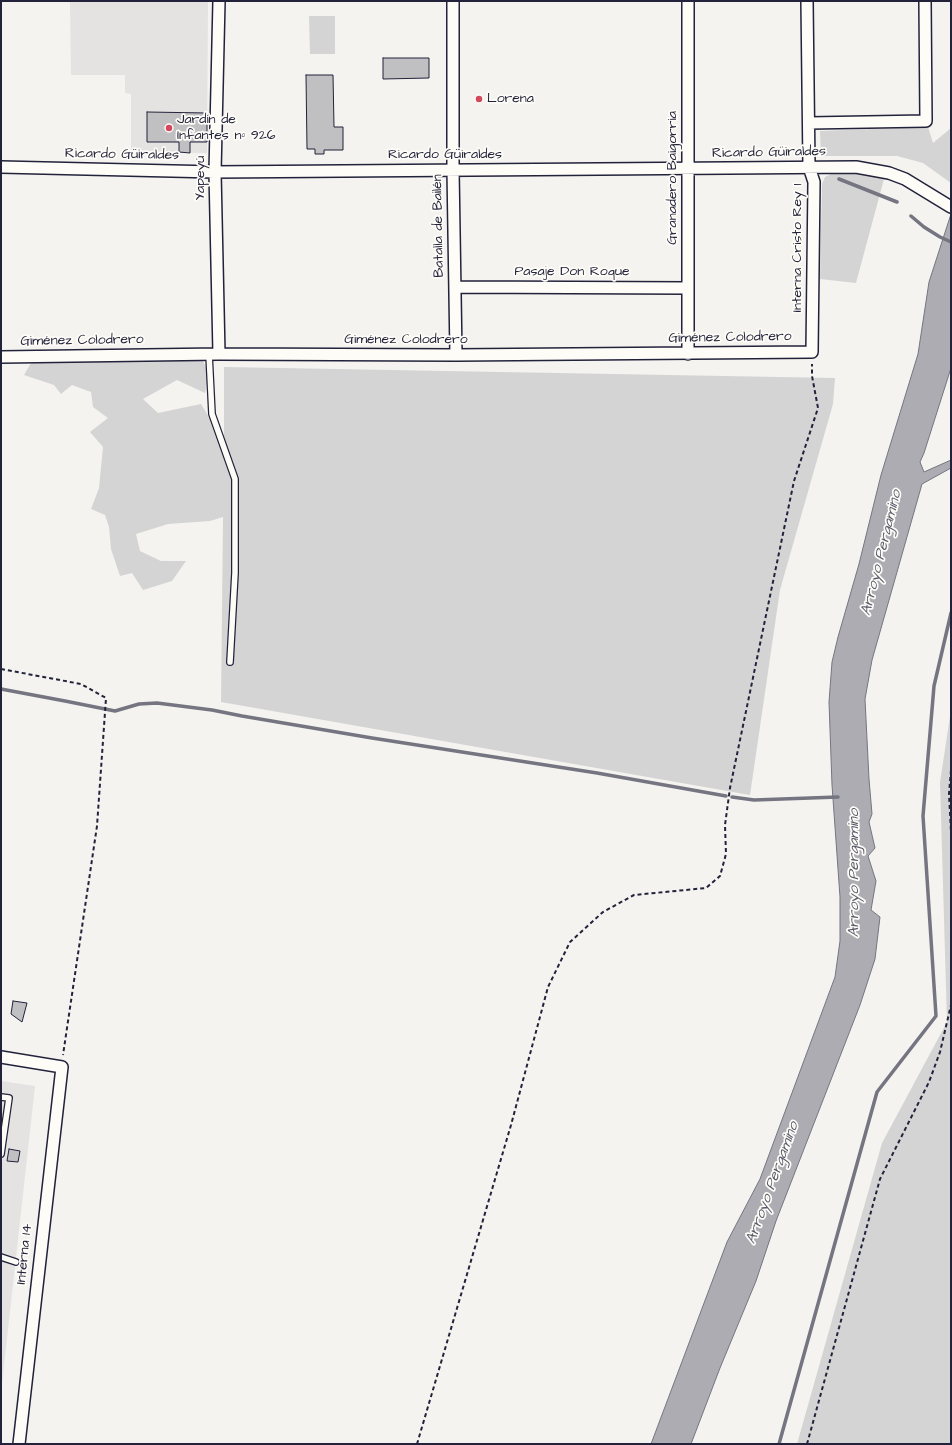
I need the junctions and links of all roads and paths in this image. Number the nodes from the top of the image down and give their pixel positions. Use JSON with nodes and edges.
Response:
{"nodes":[{"id":1,"x":219,"y":1,"type":"edge"},
{"id":2,"x":453,"y":1,"type":"edge"},
{"id":3,"x":688,"y":1,"type":"edge"},
{"id":4,"x":807,"y":1,"type":"edge"},
{"id":5,"x":925,"y":1,"type":"edge"},
{"id":6,"x":808,"y":123,"type":"junction"},
{"id":7,"x":1,"y":167,"type":"edge"},
{"id":8,"x":809,"y":167,"type":"junction"},
{"id":9,"x":687,"y":168,"type":"junction"},
{"id":10,"x":453,"y":170,"type":"junction"},
{"id":11,"x":215,"y":172,"type":"junction"},
{"id":12,"x":951,"y":207,"type":"edge"},
{"id":13,"x":455,"y":287,"type":"junction"},
{"id":14,"x":688,"y":288,"type":"junction"},
{"id":15,"x":812,"y":352,"type":"junction"},
{"id":16,"x":214,"y":354,"type":"junction"},
{"id":17,"x":688,"y":354,"type":"junction"},
{"id":18,"x":456,"y":355,"type":"junction"},
{"id":19,"x":1,"y":356,"type":"edge"},
{"id":20,"x":230,"y":662,"type":"dead end"},
{"id":21,"x":1,"y":669,"type":"edge"},
{"id":22,"x":951,"y":770,"type":"edge"},
{"id":23,"x":951,"y":832,"type":"edge"},
{"id":24,"x":951,"y":1005,"type":"edge"},
{"id":25,"x":1,"y":1058,"type":"edge"},
{"id":26,"x":62,"y":1067,"type":"junction"},
{"id":27,"x":1,"y":1097,"type":"edge"},
{"id":28,"x":1,"y":1154,"type":"edge"},
{"id":29,"x":1,"y":1257,"type":"edge"},
{"id":30,"x":16,"y":1262,"type":"dead end"},
{"id":31,"x":19,"y":1444,"type":"edge"},
{"id":32,"x":417,"y":1444,"type":"edge"},
{"id":33,"x":807,"y":1444,"type":"edge"}],
"edges":[{"from":1,"to":11,"type":"street","name":"Yapeyú"},
{"from":2,"to":10,"type":"street","name":"Batalla de Bailén"},
{"from":3,"to":9,"type":"street","name":"Granadero Baigorria"},
{"from":4,"to":6,"type":"street","name":"Interna Cristo Rey 1"},
{"from":5,"to":6,"type":"street"},
{"from":6,"to":8,"type":"street","name":"Interna Cristo Rey 1"},
{"from":7,"to":11,"type":"street","name":"Ricardo Güiraldes"},
{"from":8,"to":9,"type":"street","name":"Ricardo Güiraldes"},
{"from":8,"to":12,"type":"street","name":"Ricardo Güiraldes"},
{"from":8,"to":15,"type":"street","name":"Interna Cristo Rey 1"},
{"from":9,"to":10,"type":"street","name":"Ricardo Güiraldes"},
{"from":9,"to":14,"type":"street","name":"Granadero Baigorria"},
{"from":10,"to":11,"type":"street","name":"Ricardo Güiraldes"},
{"from":10,"to":13,"type":"street","name":"Batalla de Bailén"},
{"from":11,"to":16,"type":"street","name":"Yapeyú"},
{"from":13,"to":14,"type":"street","name":"Pasaje Don Roque"},
{"from":13,"to":18,"type":"street","name":"Batalla de Bailén"},
{"from":14,"to":17,"type":"street","name":"Granadero Baigorria"},
{"from":15,"to":17,"type":"street","name":"Giménez Colodrero"},
{"from":15,"to":32,"type":"path"},
{"from":16,"to":18,"type":"street","name":"Giménez Colodrero"},
{"from":16,"to":19,"type":"street","name":"Giménez Colodrero"},
{"from":16,"to":20,"type":"lane"},
{"from":17,"to":18,"type":"street","name":"Giménez Colodrero"},
{"from":21,"to":26,"type":"path"},
{"from":22,"to":23,"type":"path"},
{"from":24,"to":33,"type":"path"},
{"from":25,"to":26,"type":"street"},
{"from":26,"to":31,"type":"street","name":"Interna 14"},
{"from":27,"to":28,"type":"lane"},
{"from":29,"to":30,"type":"lane"}]}
